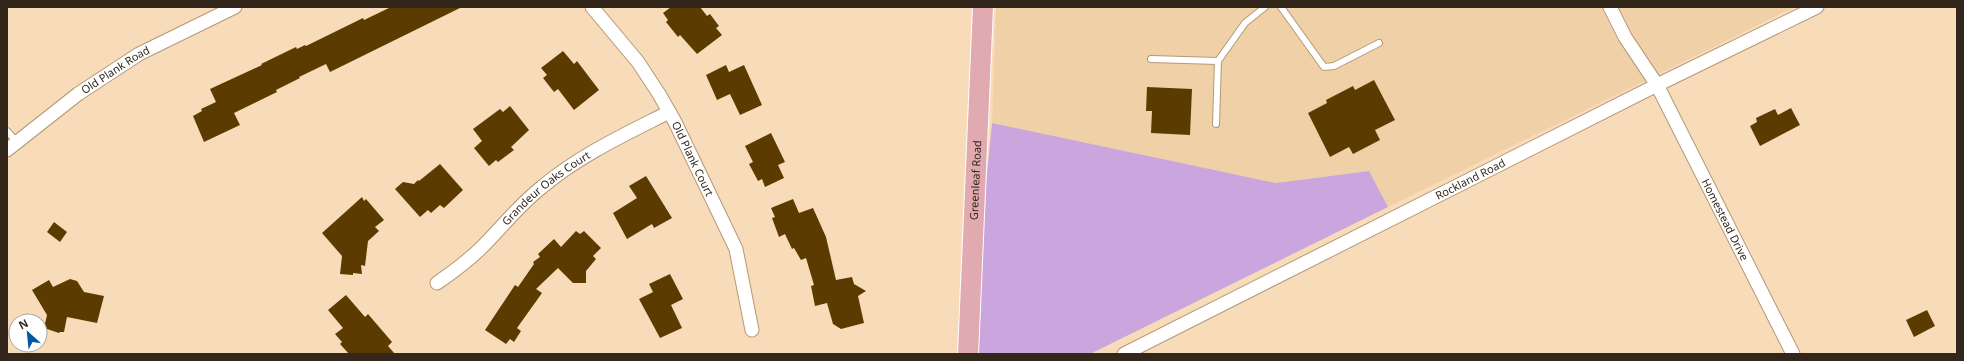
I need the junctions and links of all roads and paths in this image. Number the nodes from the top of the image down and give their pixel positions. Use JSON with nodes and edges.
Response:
{"nodes":[{"id":1,"x":235,"y":7,"type":"edge"},
{"id":2,"x":592,"y":7,"type":"edge"},
{"id":3,"x":983,"y":7,"type":"edge"},
{"id":4,"x":1264,"y":7,"type":"edge"},
{"id":5,"x":1281,"y":7,"type":"edge"},
{"id":6,"x":1610,"y":7,"type":"edge"},
{"id":7,"x":1817,"y":7,"type":"edge"},
{"id":8,"x":1379,"y":43,"type":"dead end"},
{"id":9,"x":1151,"y":59,"type":"dead end"},
{"id":10,"x":1218,"y":61,"type":"junction"},
{"id":11,"x":1657,"y":85,"type":"junction"},
{"id":12,"x":669,"y":112,"type":"junction"},
{"id":13,"x":1216,"y":124,"type":"dead end"},
{"id":14,"x":7,"y":131,"type":"edge"},
{"id":15,"x":18,"y":142,"type":"junction"},
{"id":16,"x":7,"y":150,"type":"edge"},
{"id":17,"x":437,"y":283,"type":"dead end"},
{"id":18,"x":752,"y":330,"type":"dead end"},
{"id":19,"x":968,"y":354,"type":"edge"},
{"id":20,"x":1124,"y":354,"type":"edge"},
{"id":21,"x":1792,"y":354,"type":"edge"}],
"edges":[{"from":1,"to":15,"type":"street","name":"Old Plank Road"},
{"from":2,"to":12,"type":"street","name":"Old Plank Court"},
{"from":3,"to":19,"type":"main road","name":"Greenleaf Road"},
{"from":4,"to":10,"type":"lane"},
{"from":5,"to":8,"type":"lane"},
{"from":6,"to":11,"type":"street","name":"Homestead Drive"},
{"from":7,"to":11,"type":"street","name":"Rockland Road"},
{"from":9,"to":10,"type":"lane"},
{"from":10,"to":13,"type":"lane"},
{"from":11,"to":20,"type":"street","name":"Rockland Road"},
{"from":11,"to":21,"type":"street","name":"Homestead Drive"},
{"from":12,"to":17,"type":"street","name":"Grandeur Oaks Court"},
{"from":12,"to":18,"type":"street","name":"Old Plank Court"},
{"from":14,"to":15,"type":"lane"},
{"from":15,"to":16,"type":"street","name":"Old Plank Road"}]}
